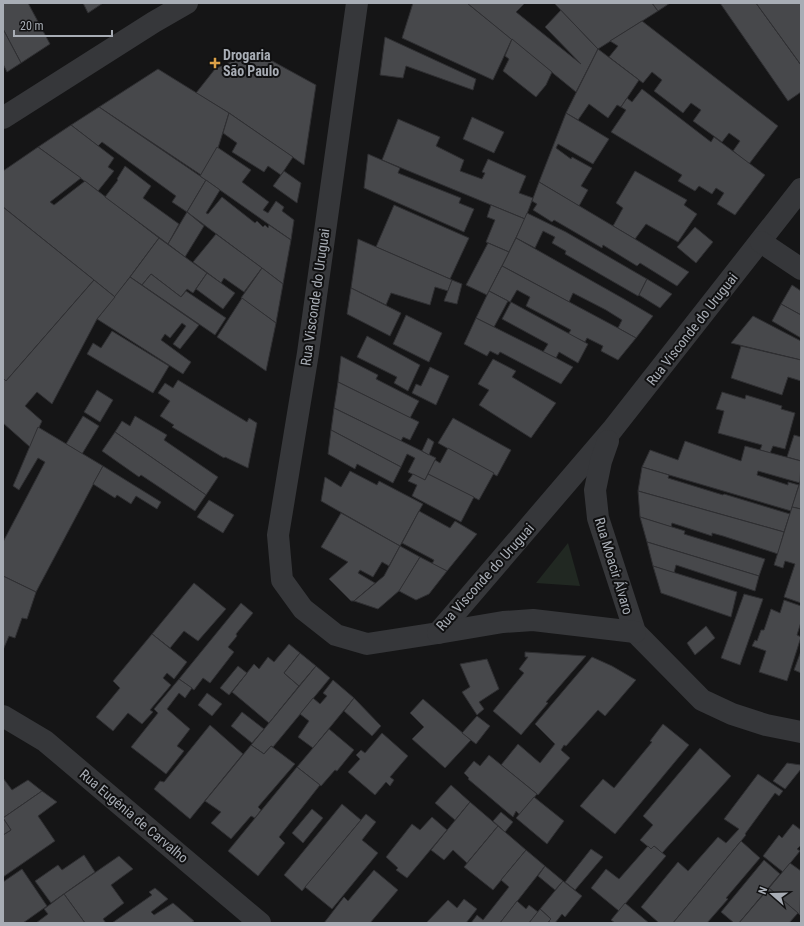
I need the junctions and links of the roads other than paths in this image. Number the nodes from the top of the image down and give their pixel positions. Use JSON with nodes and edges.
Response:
{"nodes":[{"id":1,"x":187,"y":3,"type":"edge"},
{"id":2,"x":357,"y":3,"type":"edge"},
{"id":3,"x":3,"y":118,"type":"edge"},
{"id":4,"x":801,"y":189,"type":"edge"},
{"id":5,"x":761,"y":242,"type":"junction"},
{"id":6,"x":801,"y":270,"type":"edge"},
{"id":7,"x":612,"y":430,"type":"junction"},
{"id":8,"x":635,"y":632,"type":"junction"},
{"id":9,"x":438,"y":633,"type":"junction"},
{"id":10,"x":3,"y":716,"type":"edge"},
{"id":11,"x":801,"y":732,"type":"edge"},
{"id":12,"x":260,"y":923,"type":"edge"}],
"edges":[{"from":1,"to":3,"type":"street"},
{"from":2,"to":9,"type":"street","name":"Rua Visconde do Uruguai"},
{"from":4,"to":5,"type":"street","name":"Rua Visconde do Uruguai"},
{"from":5,"to":6,"type":"street"},
{"from":5,"to":7,"type":"street","name":"Rua Visconde do Uruguai"},
{"from":7,"to":8,"type":"street","name":"Rua Moacir Álvaro"},
{"from":7,"to":9,"type":"street","name":"Rua Visconde do Uruguai"},
{"from":8,"to":9,"type":"street","name":"Rua Moacir Álvaro"},
{"from":8,"to":11,"type":"street","name":"Rua Moacir Álvaro"},
{"from":10,"to":12,"type":"street","name":"Rua Eugênia de Carvalho"}]}
